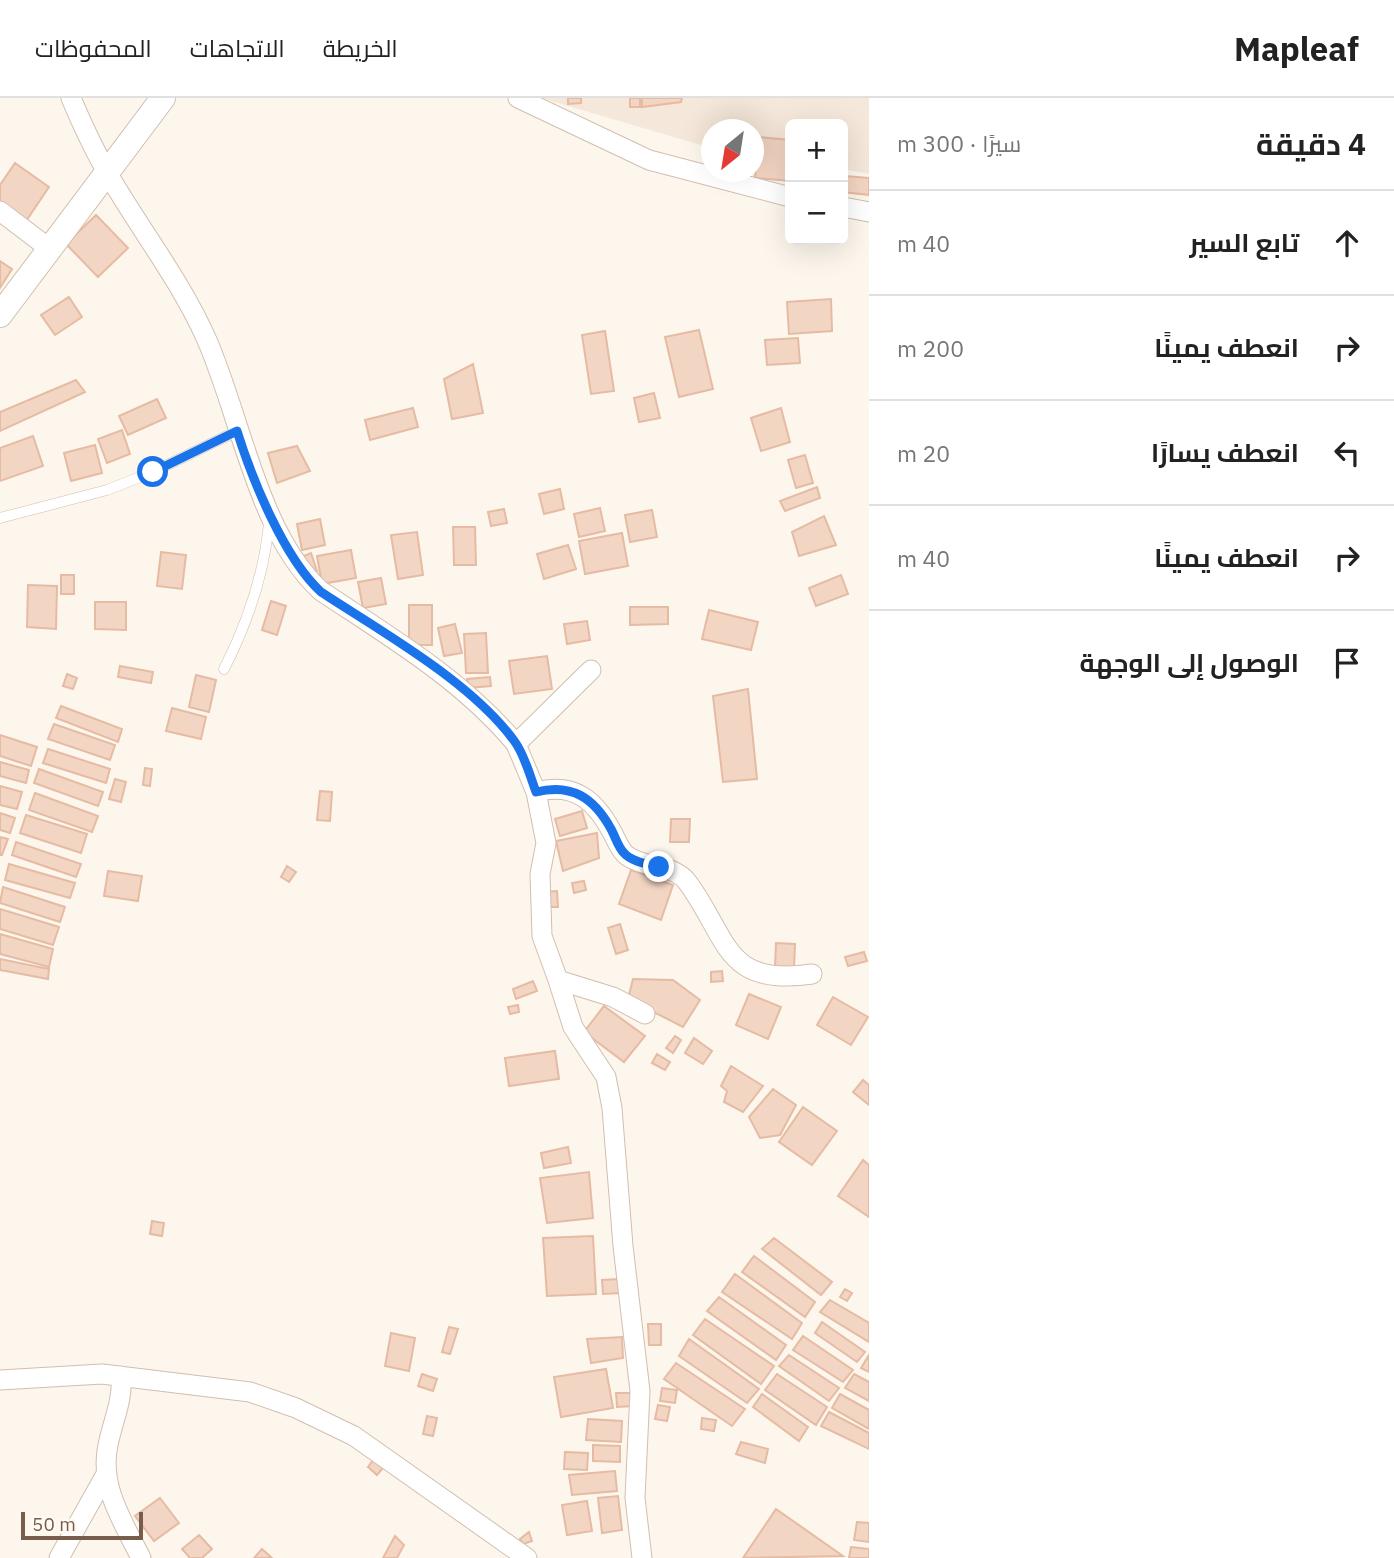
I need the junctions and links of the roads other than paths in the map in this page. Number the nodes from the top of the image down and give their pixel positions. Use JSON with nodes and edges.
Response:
{"nodes":[{"id":1,"x":71,"y":98,"type":"edge"},
{"id":2,"x":163,"y":98,"type":"edge"},
{"id":3,"x":518,"y":98,"type":"edge"},
{"id":4,"x":108,"y":173,"type":"junction"},
{"id":5,"x":785,"y":196,"type":"edge"},
{"id":6,"x":848,"y":208,"type":"edge"},
{"id":7,"x":0,"y":211,"type":"edge"},
{"id":8,"x":869,"y":212,"type":"edge"},
{"id":9,"x":50,"y":249,"type":"junction"},
{"id":10,"x":0,"y":315,"type":"edge"},
{"id":11,"x":237,"y":431,"type":"junction"},
{"id":12,"x":271,"y":511,"type":"junction"},
{"id":13,"x":0,"y":518,"type":"edge"},
{"id":14,"x":224,"y":669,"type":"dead end"},
{"id":15,"x":591,"y":670,"type":"dead end"},
{"id":16,"x":516,"y":744,"type":"junction"},
{"id":17,"x":536,"y":792,"type":"junction"},
{"id":18,"x":812,"y":974,"type":"dead end"},
{"id":19,"x":558,"y":980,"type":"junction"},
{"id":20,"x":645,"y":1014,"type":"dead end"},
{"id":21,"x":121,"y":1376,"type":"junction"},
{"id":22,"x":0,"y":1380,"type":"edge"},
{"id":23,"x":105,"y":1476,"type":"junction"},
{"id":24,"x":59,"y":1558,"type":"edge"},
{"id":25,"x":141,"y":1558,"type":"edge"},
{"id":26,"x":527,"y":1558,"type":"edge"},
{"id":27,"x":642,"y":1558,"type":"edge"}],
"edges":[{"from":1,"to":4,"type":"street"},
{"from":2,"to":4,"type":"street"},
{"from":3,"to":5,"type":"street"},
{"from":4,"to":9,"type":"street"},
{"from":4,"to":11,"type":"street"},
{"from":6,"to":8,"type":"street"},
{"from":7,"to":9,"type":"street"},
{"from":9,"to":10,"type":"street"},
{"from":11,"to":12,"type":"street"},
{"from":11,"to":13,"type":"lane"},
{"from":12,"to":14,"type":"lane"},
{"from":12,"to":16,"type":"street"},
{"from":15,"to":16,"type":"street"},
{"from":16,"to":17,"type":"street"},
{"from":17,"to":18,"type":"street"},
{"from":17,"to":19,"type":"street"},
{"from":19,"to":20,"type":"street"},
{"from":19,"to":27,"type":"street"},
{"from":21,"to":22,"type":"street"},
{"from":21,"to":23,"type":"street"},
{"from":21,"to":26,"type":"street"},
{"from":23,"to":24,"type":"street"},
{"from":23,"to":25,"type":"street"}]}
